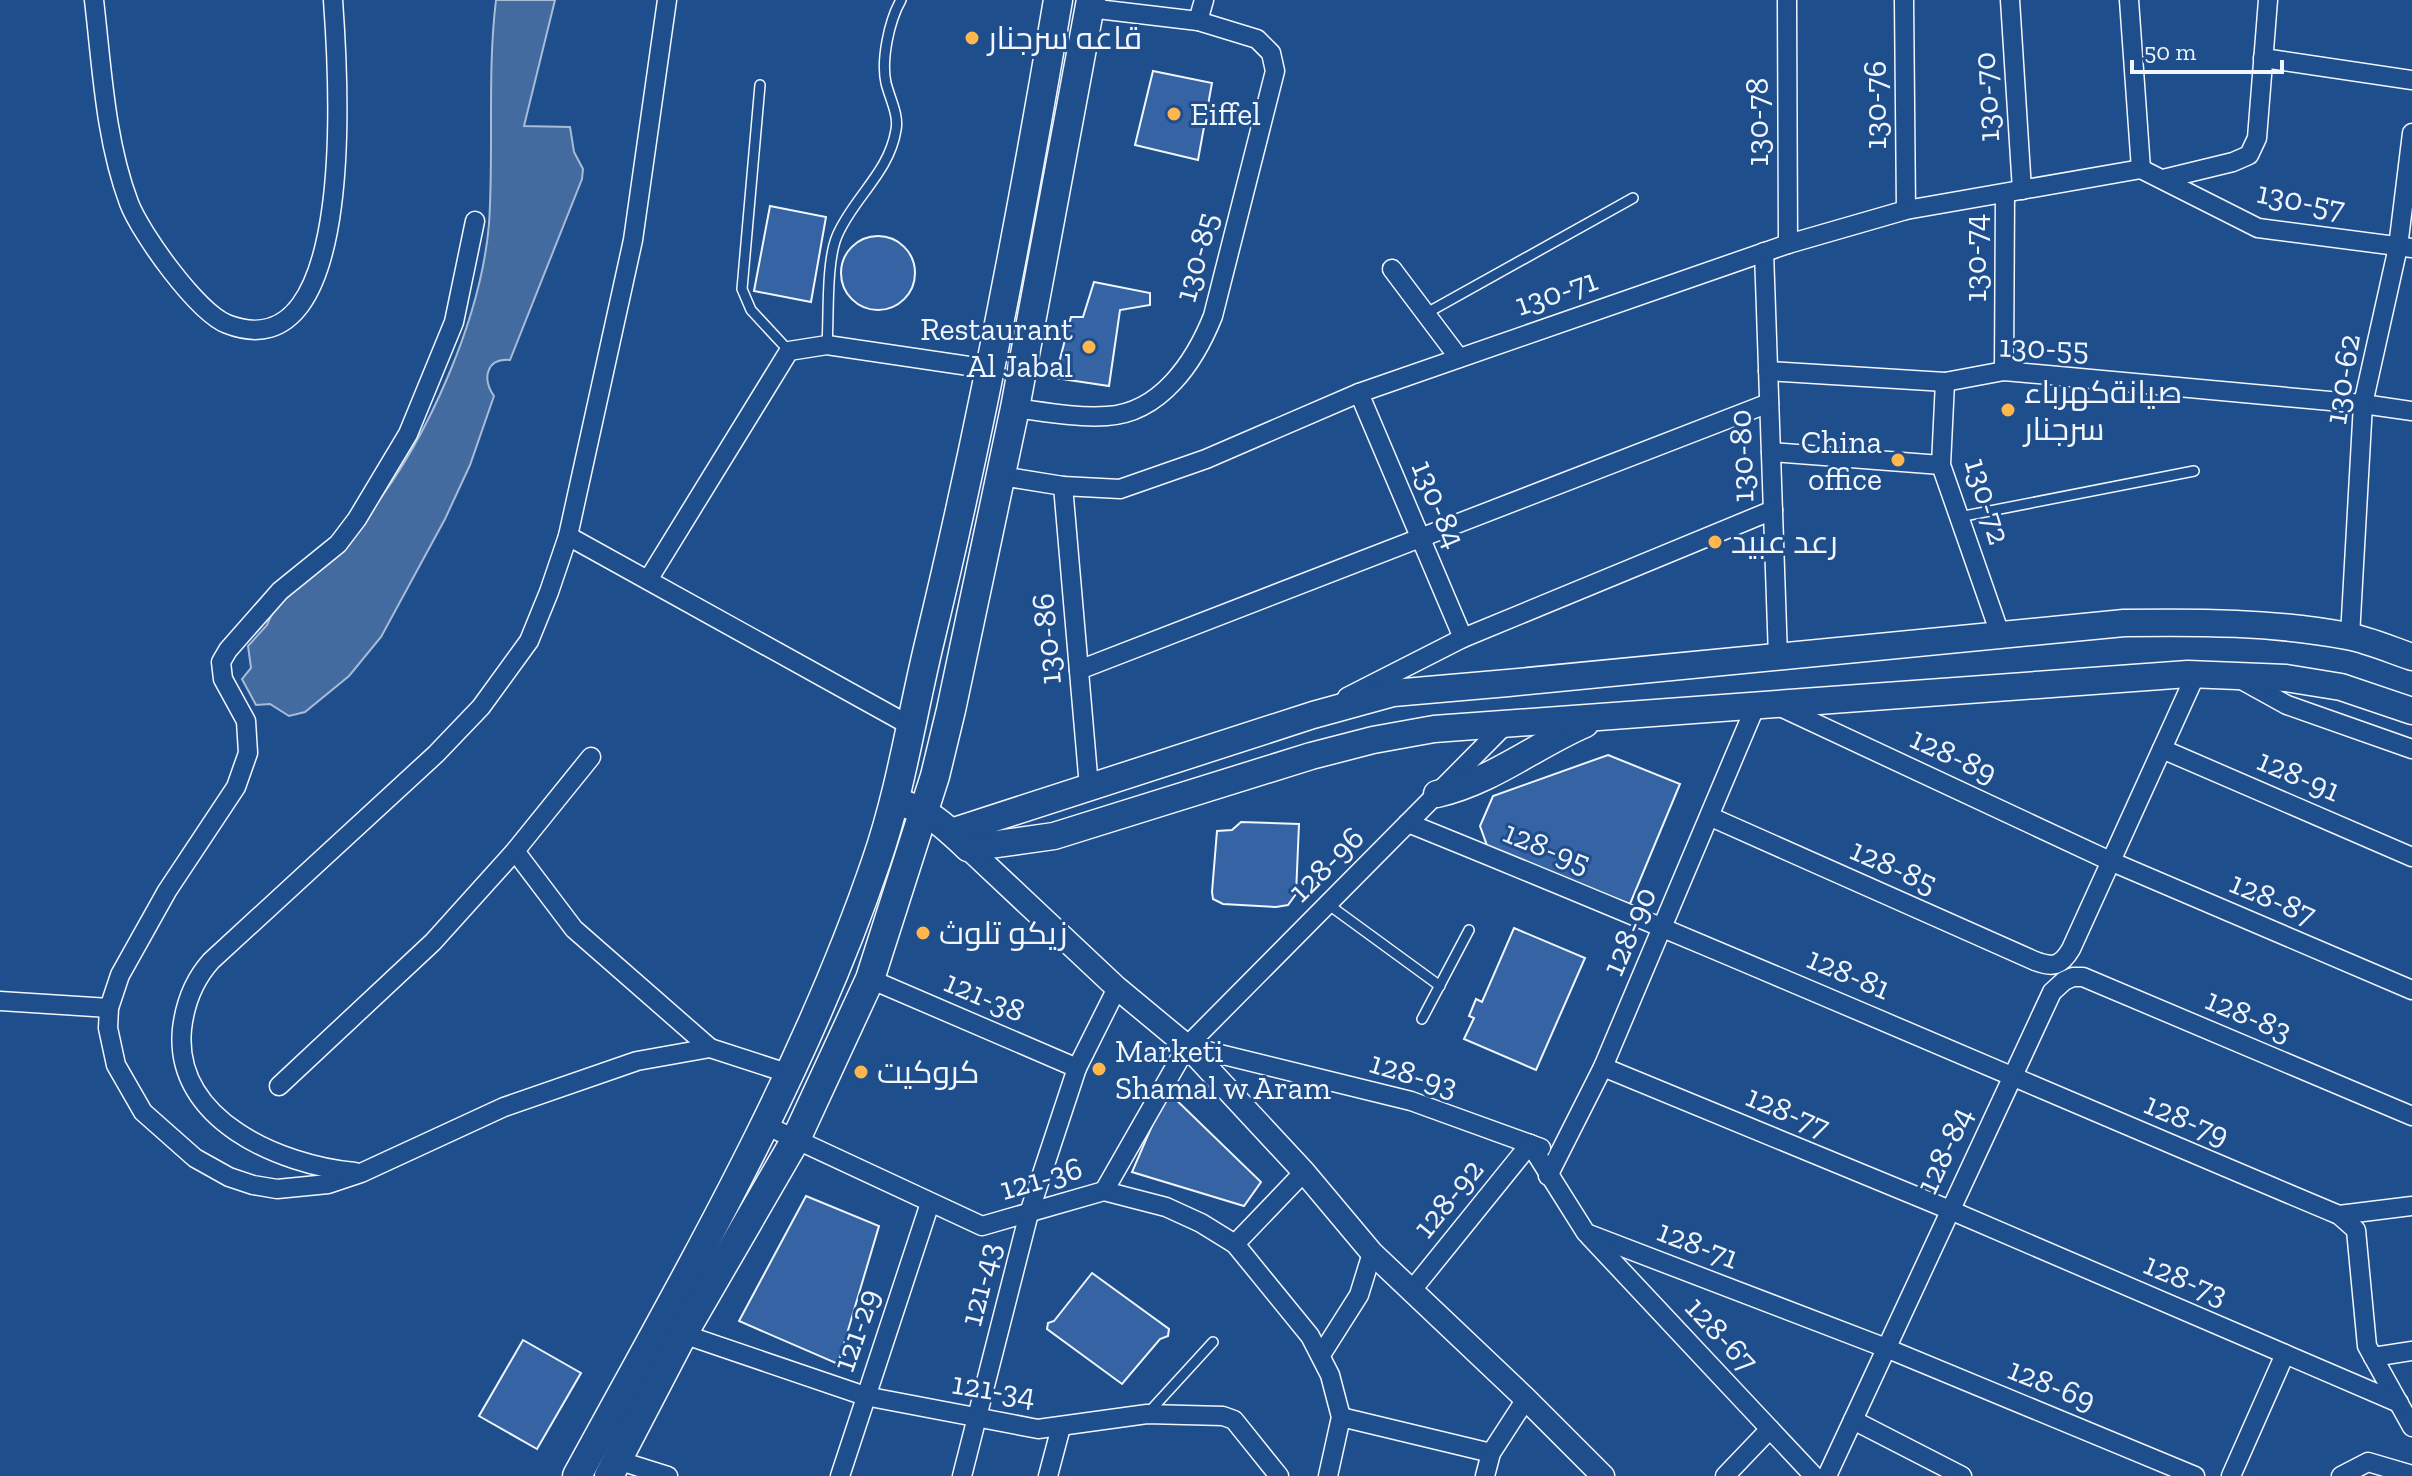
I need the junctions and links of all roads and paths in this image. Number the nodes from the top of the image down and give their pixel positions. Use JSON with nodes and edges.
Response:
{"nodes":[{"id":1,"x":94,"y":0,"type":"edge"},
{"id":2,"x":333,"y":0,"type":"edge"},
{"id":3,"x":667,"y":0,"type":"edge"},
{"id":4,"x":901,"y":0,"type":"edge"},
{"id":5,"x":1058,"y":0,"type":"edge"},
{"id":6,"x":1204,"y":0,"type":"edge"},
{"id":7,"x":1787,"y":0,"type":"edge"},
{"id":8,"x":1904,"y":0,"type":"edge"},
{"id":9,"x":2010,"y":0,"type":"edge"},
{"id":10,"x":2129,"y":0,"type":"edge"},
{"id":11,"x":2268,"y":0,"type":"edge"},
{"id":12,"x":1090,"y":4,"type":"edge"},
{"id":13,"x":1198,"y":21,"type":"junction"},
{"id":14,"x":2263,"y":58,"type":"junction"},
{"id":15,"x":2412,"y":80,"type":"edge"},
{"id":16,"x":760,"y":85,"type":"dead end"},
{"id":17,"x":2412,"y":133,"type":"edge"},
{"id":18,"x":2141,"y":169,"type":"junction"},
{"id":19,"x":2163,"y":179,"type":"junction"},
{"id":20,"x":2014,"y":192,"type":"junction"},
{"id":21,"x":1633,"y":198,"type":"dead end"},
{"id":22,"x":1906,"y":210,"type":"junction"},
{"id":23,"x":475,"y":221,"type":"dead end"},
{"id":24,"x":1788,"y":244,"type":"junction"},
{"id":25,"x":2405,"y":248,"type":"edge"},
{"id":26,"x":1764,"y":252,"type":"junction"},
{"id":27,"x":1392,"y":269,"type":"dead end"},
{"id":28,"x":1425,"y":314,"type":"junction"},
{"id":29,"x":827,"y":345,"type":"junction"},
{"id":30,"x":789,"y":351,"type":"junction"},
{"id":31,"x":1459,"y":358,"type":"junction"},
{"id":32,"x":989,"y":369,"type":"junction"},
{"id":33,"x":1768,"y":371,"type":"junction"},
{"id":34,"x":2004,"y":371,"type":"junction"},
{"id":35,"x":1945,"y":382,"type":"junction"},
{"id":36,"x":1359,"y":393,"type":"junction"},
{"id":37,"x":1769,"y":403,"type":"junction"},
{"id":38,"x":2363,"y":404,"type":"junction"},
{"id":39,"x":1015,"y":408,"type":"junction"},
{"id":40,"x":2412,"y":411,"type":"edge"},
{"id":41,"x":1771,"y":452,"type":"junction"},
{"id":42,"x":1941,"y":465,"type":"junction"},
{"id":43,"x":2194,"y":471,"type":"dead end"},
{"id":44,"x":1001,"y":476,"type":"junction"},
{"id":45,"x":1063,"y":486,"type":"junction"},
{"id":46,"x":1773,"y":510,"type":"junction"},
{"id":47,"x":1959,"y":517,"type":"junction"},
{"id":48,"x":568,"y":536,"type":"junction"},
{"id":49,"x":1422,"y":539,"type":"junction"},
{"id":50,"x":648,"y":580,"type":"junction"},
{"id":51,"x":2000,"y":634,"type":"junction"},
{"id":52,"x":2350,"y":636,"type":"junction"},
{"id":53,"x":1463,"y":638,"type":"junction"},
{"id":54,"x":1778,"y":657,"type":"junction"},
{"id":55,"x":2412,"y":657,"type":"edge"},
{"id":56,"x":1079,"y":670,"type":"junction"},
{"id":57,"x":2196,"y":674,"type":"junction"},
{"id":58,"x":2231,"y":674,"type":"junction"},
{"id":59,"x":1508,"y":683,"type":"junction"},
{"id":60,"x":1764,"y":704,"type":"junction"},
{"id":61,"x":2412,"y":711,"type":"edge"},
{"id":62,"x":1313,"y":715,"type":"junction"},
{"id":63,"x":1605,"y":716,"type":"junction"},
{"id":64,"x":1507,"y":723,"type":"junction"},
{"id":65,"x":909,"y":725,"type":"junction"},
{"id":66,"x":2162,"y":749,"type":"junction"},
{"id":67,"x":2412,"y":749,"type":"edge"},
{"id":68,"x":1196,"y":753,"type":"junction"},
{"id":69,"x":591,"y":757,"type":"dead end"},
{"id":70,"x":1089,"y":787,"type":"junction"},
{"id":71,"x":1208,"y":787,"type":"junction"},
{"id":72,"x":1437,"y":794,"type":"junction"},
{"id":73,"x":894,"y":801,"type":"junction"},
{"id":74,"x":924,"y":811,"type":"junction"},
{"id":75,"x":1711,"y":817,"type":"junction"},
{"id":76,"x":1408,"y":823,"type":"junction"},
{"id":77,"x":959,"y":840,"type":"junction"},
{"id":78,"x":515,"y":851,"type":"junction"},
{"id":79,"x":2412,"y":857,"type":"edge"},
{"id":80,"x":2110,"y":861,"type":"junction"},
{"id":81,"x":1329,"y":905,"type":"junction"},
{"id":82,"x":1664,"y":926,"type":"junction"},
{"id":83,"x":1469,"y":930,"type":"dead end"},
{"id":84,"x":2059,"y":973,"type":"junction"},
{"id":85,"x":870,"y":979,"type":"junction"},
{"id":86,"x":1440,"y":986,"type":"junction"},
{"id":87,"x":1117,"y":988,"type":"junction"},
{"id":88,"x":2412,"y":990,"type":"edge"},
{"id":89,"x":0,"y":1001,"type":"edge"},
{"id":90,"x":109,"y":1008,"type":"junction"},
{"id":91,"x":1422,"y":1019,"type":"dead end"},
{"id":92,"x":1187,"y":1046,"type":"junction"},
{"id":93,"x":710,"y":1048,"type":"junction"},
{"id":94,"x":1603,"y":1067,"type":"junction"},
{"id":95,"x":1077,"y":1068,"type":"junction"},
{"id":96,"x":790,"y":1074,"type":"junction"},
{"id":97,"x":2011,"y":1077,"type":"junction"},
{"id":98,"x":279,"y":1086,"type":"dead end"},
{"id":99,"x":2410,"y":1116,"type":"edge"},
{"id":100,"x":765,"y":1125,"type":"junction"},
{"id":101,"x":796,"y":1139,"type":"junction"},
{"id":102,"x":1530,"y":1144,"type":"junction"},
{"id":103,"x":1561,"y":1155,"type":"junction"},
{"id":104,"x":1304,"y":1172,"type":"junction"},
{"id":105,"x":361,"y":1173,"type":"junction"},
{"id":106,"x":1548,"y":1176,"type":"junction"},
{"id":107,"x":1104,"y":1191,"type":"junction"},
{"id":108,"x":930,"y":1203,"type":"junction"},
{"id":109,"x":2412,"y":1206,"type":"edge"},
{"id":110,"x":1950,"y":1210,"type":"junction"},
{"id":111,"x":1029,"y":1213,"type":"junction"},
{"id":112,"x":2339,"y":1215,"type":"junction"},
{"id":113,"x":1586,"y":1233,"type":"junction"},
{"id":114,"x":1235,"y":1244,"type":"junction"},
{"id":115,"x":1372,"y":1253,"type":"junction"},
{"id":116,"x":1412,"y":1290,"type":"junction"},
{"id":117,"x":683,"y":1334,"type":"junction"},
{"id":118,"x":1213,"y":1342,"type":"dead end"},
{"id":119,"x":1886,"y":1348,"type":"junction"},
{"id":120,"x":2412,"y":1351,"type":"edge"},
{"id":121,"x":2285,"y":1354,"type":"junction"},
{"id":122,"x":1321,"y":1355,"type":"junction"},
{"id":123,"x":2373,"y":1357,"type":"junction"},
{"id":124,"x":865,"y":1396,"type":"junction"},
{"id":125,"x":1526,"y":1399,"type":"junction"},
{"id":126,"x":2399,"y":1403,"type":"junction"},
{"id":127,"x":1147,"y":1414,"type":"junction"},
{"id":128,"x":1341,"y":1417,"type":"junction"},
{"id":129,"x":978,"y":1418,"type":"junction"},
{"id":130,"x":1853,"y":1420,"type":"junction"},
{"id":131,"x":1061,"y":1427,"type":"junction"},
{"id":132,"x":2412,"y":1427,"type":"edge"},
{"id":133,"x":1770,"y":1429,"type":"junction"},
{"id":134,"x":1491,"y":1453,"type":"junction"},
{"id":135,"x":613,"y":1468,"type":"edge"},
{"id":136,"x":2412,"y":1475,"type":"edge"},
{"id":137,"x":577,"y":1476,"type":"edge"},
{"id":138,"x":668,"y":1476,"type":"edge"},
{"id":139,"x":840,"y":1476,"type":"edge"},
{"id":140,"x":962,"y":1476,"type":"edge"},
{"id":141,"x":1048,"y":1476,"type":"edge"},
{"id":142,"x":1279,"y":1476,"type":"edge"},
{"id":143,"x":1328,"y":1476,"type":"edge"},
{"id":144,"x":1485,"y":1476,"type":"edge"},
{"id":145,"x":1603,"y":1476,"type":"edge"},
{"id":146,"x":1725,"y":1476,"type":"edge"},
{"id":147,"x":1814,"y":1476,"type":"edge"},
{"id":148,"x":1827,"y":1476,"type":"edge"},
{"id":149,"x":1962,"y":1476,"type":"edge"},
{"id":150,"x":2195,"y":1476,"type":"edge"},
{"id":151,"x":2231,"y":1476,"type":"edge"},
{"id":152,"x":2341,"y":1476,"type":"edge"}],
"edges":[{"from":1,"to":2,"type":"street"},
{"from":3,"to":48,"type":"street"},
{"from":4,"to":29,"type":"lane"},
{"from":5,"to":32,"type":"main road"},
{"from":6,"to":13,"type":"street"},
{"from":7,"to":24,"type":"street","name":"130-78"},
{"from":8,"to":22,"type":"street","name":"130-76"},
{"from":9,"to":20,"type":"street","name":"130-70"},
{"from":10,"to":18,"type":"street"},
{"from":11,"to":14,"type":"street"},
{"from":12,"to":13,"type":"street","name":"130-85"},
{"from":12,"to":39,"type":"main road"},
{"from":13,"to":39,"type":"street","name":"130-85"},
{"from":14,"to":15,"type":"street"},
{"from":14,"to":19,"type":"street"},
{"from":16,"to":30,"type":"lane"},
{"from":17,"to":25,"type":"street","name":"130-62"},
{"from":18,"to":19,"type":"street","name":"130-57"},
{"from":18,"to":20,"type":"street","name":"130-71"},
{"from":19,"to":25,"type":"street","name":"130-57"},
{"from":20,"to":22,"type":"street","name":"130-71"},
{"from":20,"to":34,"type":"street","name":"130-74"},
{"from":21,"to":28,"type":"lane"},
{"from":22,"to":24,"type":"street","name":"130-71"},
{"from":23,"to":90,"type":"street"},
{"from":24,"to":26,"type":"street","name":"130-71"},
{"from":25,"to":38,"type":"street","name":"130-62"},
{"from":26,"to":31,"type":"street","name":"130-71"},
{"from":26,"to":33,"type":"street","name":"130-80"},
{"from":27,"to":28,"type":"street"},
{"from":28,"to":31,"type":"street"},
{"from":29,"to":30,"type":"street"},
{"from":29,"to":32,"type":"street"},
{"from":30,"to":50,"type":"street"},
{"from":31,"to":36,"type":"street","name":"130-71"},
{"from":32,"to":65,"type":"main road"},
{"from":33,"to":35,"type":"street","name":"130-55"},
{"from":33,"to":37,"type":"street","name":"130-80"},
{"from":34,"to":35,"type":"street","name":"130-55"},
{"from":34,"to":38,"type":"street","name":"130-55"},
{"from":35,"to":42,"type":"street","name":"130-72"},
{"from":36,"to":45,"type":"street","name":"130-71"},
{"from":36,"to":49,"type":"street","name":"130-84"},
{"from":37,"to":41,"type":"street","name":"130-80"},
{"from":37,"to":49,"type":"street"},
{"from":38,"to":40,"type":"street","name":"130-55"},
{"from":38,"to":52,"type":"street","name":"130-62"},
{"from":39,"to":44,"type":"main road"},
{"from":41,"to":42,"type":"street"},
{"from":41,"to":46,"type":"street","name":"130-80"},
{"from":42,"to":47,"type":"street","name":"130-72"},
{"from":43,"to":47,"type":"lane"},
{"from":44,"to":45,"type":"street","name":"130-71"},
{"from":44,"to":74,"type":"main road"},
{"from":45,"to":56,"type":"street","name":"130-86"},
{"from":46,"to":53,"type":"street"},
{"from":46,"to":54,"type":"street","name":"130-80"},
{"from":47,"to":51,"type":"street","name":"130-72"},
{"from":48,"to":50,"type":"street"},
{"from":48,"to":105,"type":"street"},
{"from":49,"to":53,"type":"street","name":"130-84"},
{"from":49,"to":56,"type":"street"},
{"from":50,"to":65,"type":"street"},
{"from":51,"to":52,"type":"main road"},
{"from":51,"to":54,"type":"main road"},
{"from":52,"to":55,"type":"main road"},
{"from":53,"to":62,"type":"street"},
{"from":54,"to":59,"type":"main road"},
{"from":56,"to":70,"type":"street","name":"130-86"},
{"from":57,"to":58,"type":"main road"},
{"from":57,"to":60,"type":"main road"},
{"from":57,"to":66,"type":"street","name":"128-84"},
{"from":58,"to":61,"type":"main road"},
{"from":58,"to":67,"type":"street"},
{"from":59,"to":62,"type":"main road"},
{"from":59,"to":64,"type":"main road"},
{"from":60,"to":63,"type":"main road"},
{"from":60,"to":75,"type":"street","name":"128-90"},
{"from":60,"to":80,"type":"street","name":"128-89"},
{"from":62,"to":68,"type":"main road"},
{"from":63,"to":64,"type":"main road"},
{"from":63,"to":72,"type":"main road"},
{"from":64,"to":71,"type":"main road"},
{"from":64,"to":72,"type":"street","name":"128-96"},
{"from":65,"to":73,"type":"main road"},
{"from":66,"to":79,"type":"street","name":"128-91"},
{"from":66,"to":80,"type":"street","name":"128-84"},
{"from":68,"to":70,"type":"main road"},
{"from":68,"to":71,"type":"main road"},
{"from":69,"to":78,"type":"street"},
{"from":70,"to":77,"type":"main road"},
{"from":71,"to":77,"type":"main road"},
{"from":72,"to":76,"type":"street","name":"128-96"},
{"from":73,"to":74,"type":"main road"},
{"from":73,"to":96,"type":"main road"},
{"from":74,"to":77,"type":"main road"},
{"from":74,"to":85,"type":"main road"},
{"from":75,"to":82,"type":"street","name":"128-90"},
{"from":75,"to":84,"type":"street","name":"128-85"},
{"from":76,"to":81,"type":"street","name":"128-96"},
{"from":76,"to":82,"type":"street","name":"128-95"},
{"from":77,"to":87,"type":"street"},
{"from":78,"to":93,"type":"street"},
{"from":78,"to":98,"type":"street"},
{"from":80,"to":84,"type":"street","name":"128-84"},
{"from":80,"to":88,"type":"street","name":"128-87"},
{"from":81,"to":86,"type":"lane"},
{"from":81,"to":92,"type":"street","name":"128-96"},
{"from":82,"to":94,"type":"street","name":"128-90"},
{"from":82,"to":97,"type":"street","name":"128-81"},
{"from":83,"to":86,"type":"lane"},
{"from":84,"to":97,"type":"street","name":"128-84"},
{"from":84,"to":99,"type":"street","name":"128-83"},
{"from":85,"to":95,"type":"street","name":"121-38"},
{"from":85,"to":101,"type":"main road"},
{"from":86,"to":91,"type":"lane"},
{"from":87,"to":92,"type":"street"},
{"from":87,"to":95,"type":"street","name":"121-43"},
{"from":89,"to":90,"type":"street"},
{"from":90,"to":105,"type":"street"},
{"from":92,"to":102,"type":"street","name":"128-93"},
{"from":92,"to":104,"type":"street"},
{"from":92,"to":107,"type":"street","name":"128-96"},
{"from":93,"to":96,"type":"street"},
{"from":93,"to":105,"type":"street"},
{"from":94,"to":103,"type":"street","name":"128-90"},
{"from":94,"to":110,"type":"street","name":"128-77"},
{"from":95,"to":111,"type":"street","name":"121-43"},
{"from":96,"to":100,"type":"main road"},
{"from":97,"to":110,"type":"street","name":"128-84"},
{"from":97,"to":112,"type":"street","name":"128-79"},
{"from":100,"to":101,"type":"street","name":"121-36"},
{"from":100,"to":137,"type":"main road"},
{"from":101,"to":108,"type":"street","name":"121-36"},
{"from":101,"to":117,"type":"main road"},
{"from":102,"to":103,"type":"street","name":"128-93"},
{"from":102,"to":106,"type":"street"},
{"from":102,"to":116,"type":"street","name":"128-92"},
{"from":103,"to":106,"type":"street","name":"128-90"},
{"from":104,"to":114,"type":"street"},
{"from":104,"to":115,"type":"street"},
{"from":106,"to":113,"type":"street"},
{"from":107,"to":111,"type":"street","name":"121-36"},
{"from":107,"to":114,"type":"street","name":"121-36"},
{"from":108,"to":111,"type":"street","name":"121-36"},
{"from":108,"to":124,"type":"street","name":"121-29"},
{"from":109,"to":112,"type":"street"},
{"from":110,"to":119,"type":"street","name":"128-84"},
{"from":110,"to":121,"type":"street","name":"128-73"},
{"from":111,"to":129,"type":"street","name":"121-43"},
{"from":112,"to":123,"type":"street"},
{"from":113,"to":119,"type":"street","name":"128-71"},
{"from":113,"to":133,"type":"street","name":"128-67"},
{"from":114,"to":122,"type":"street","name":"121-36"},
{"from":115,"to":116,"type":"street"},
{"from":115,"to":122,"type":"street"},
{"from":116,"to":125,"type":"street"},
{"from":117,"to":124,"type":"street","name":"121-34"},
{"from":117,"to":135,"type":"main road"},
{"from":118,"to":127,"type":"lane"},
{"from":119,"to":130,"type":"street","name":"128-84"},
{"from":119,"to":150,"type":"street","name":"128-69"},
{"from":120,"to":123,"type":"street"},
{"from":121,"to":126,"type":"street","name":"128-73"},
{"from":121,"to":151,"type":"street"},
{"from":122,"to":128,"type":"street","name":"121-36"},
{"from":123,"to":126,"type":"street"},
{"from":124,"to":129,"type":"street","name":"121-34"},
{"from":124,"to":139,"type":"street","name":"121-29"},
{"from":125,"to":134,"type":"street"},
{"from":125,"to":145,"type":"street"},
{"from":126,"to":132,"type":"street"},
{"from":127,"to":131,"type":"street","name":"121-34"},
{"from":127,"to":142,"type":"street","name":"121-34"},
{"from":128,"to":134,"type":"street"},
{"from":128,"to":143,"type":"street"},
{"from":129,"to":131,"type":"street","name":"121-34"},
{"from":129,"to":140,"type":"street","name":"121-43"},
{"from":130,"to":148,"type":"street","name":"128-84"},
{"from":130,"to":149,"type":"street"},
{"from":131,"to":141,"type":"street"},
{"from":133,"to":146,"type":"street"},
{"from":133,"to":147,"type":"street","name":"128-67"},
{"from":134,"to":144,"type":"street"},
{"from":135,"to":138,"type":"street"},
{"from":136,"to":152,"type":"street"}]}
